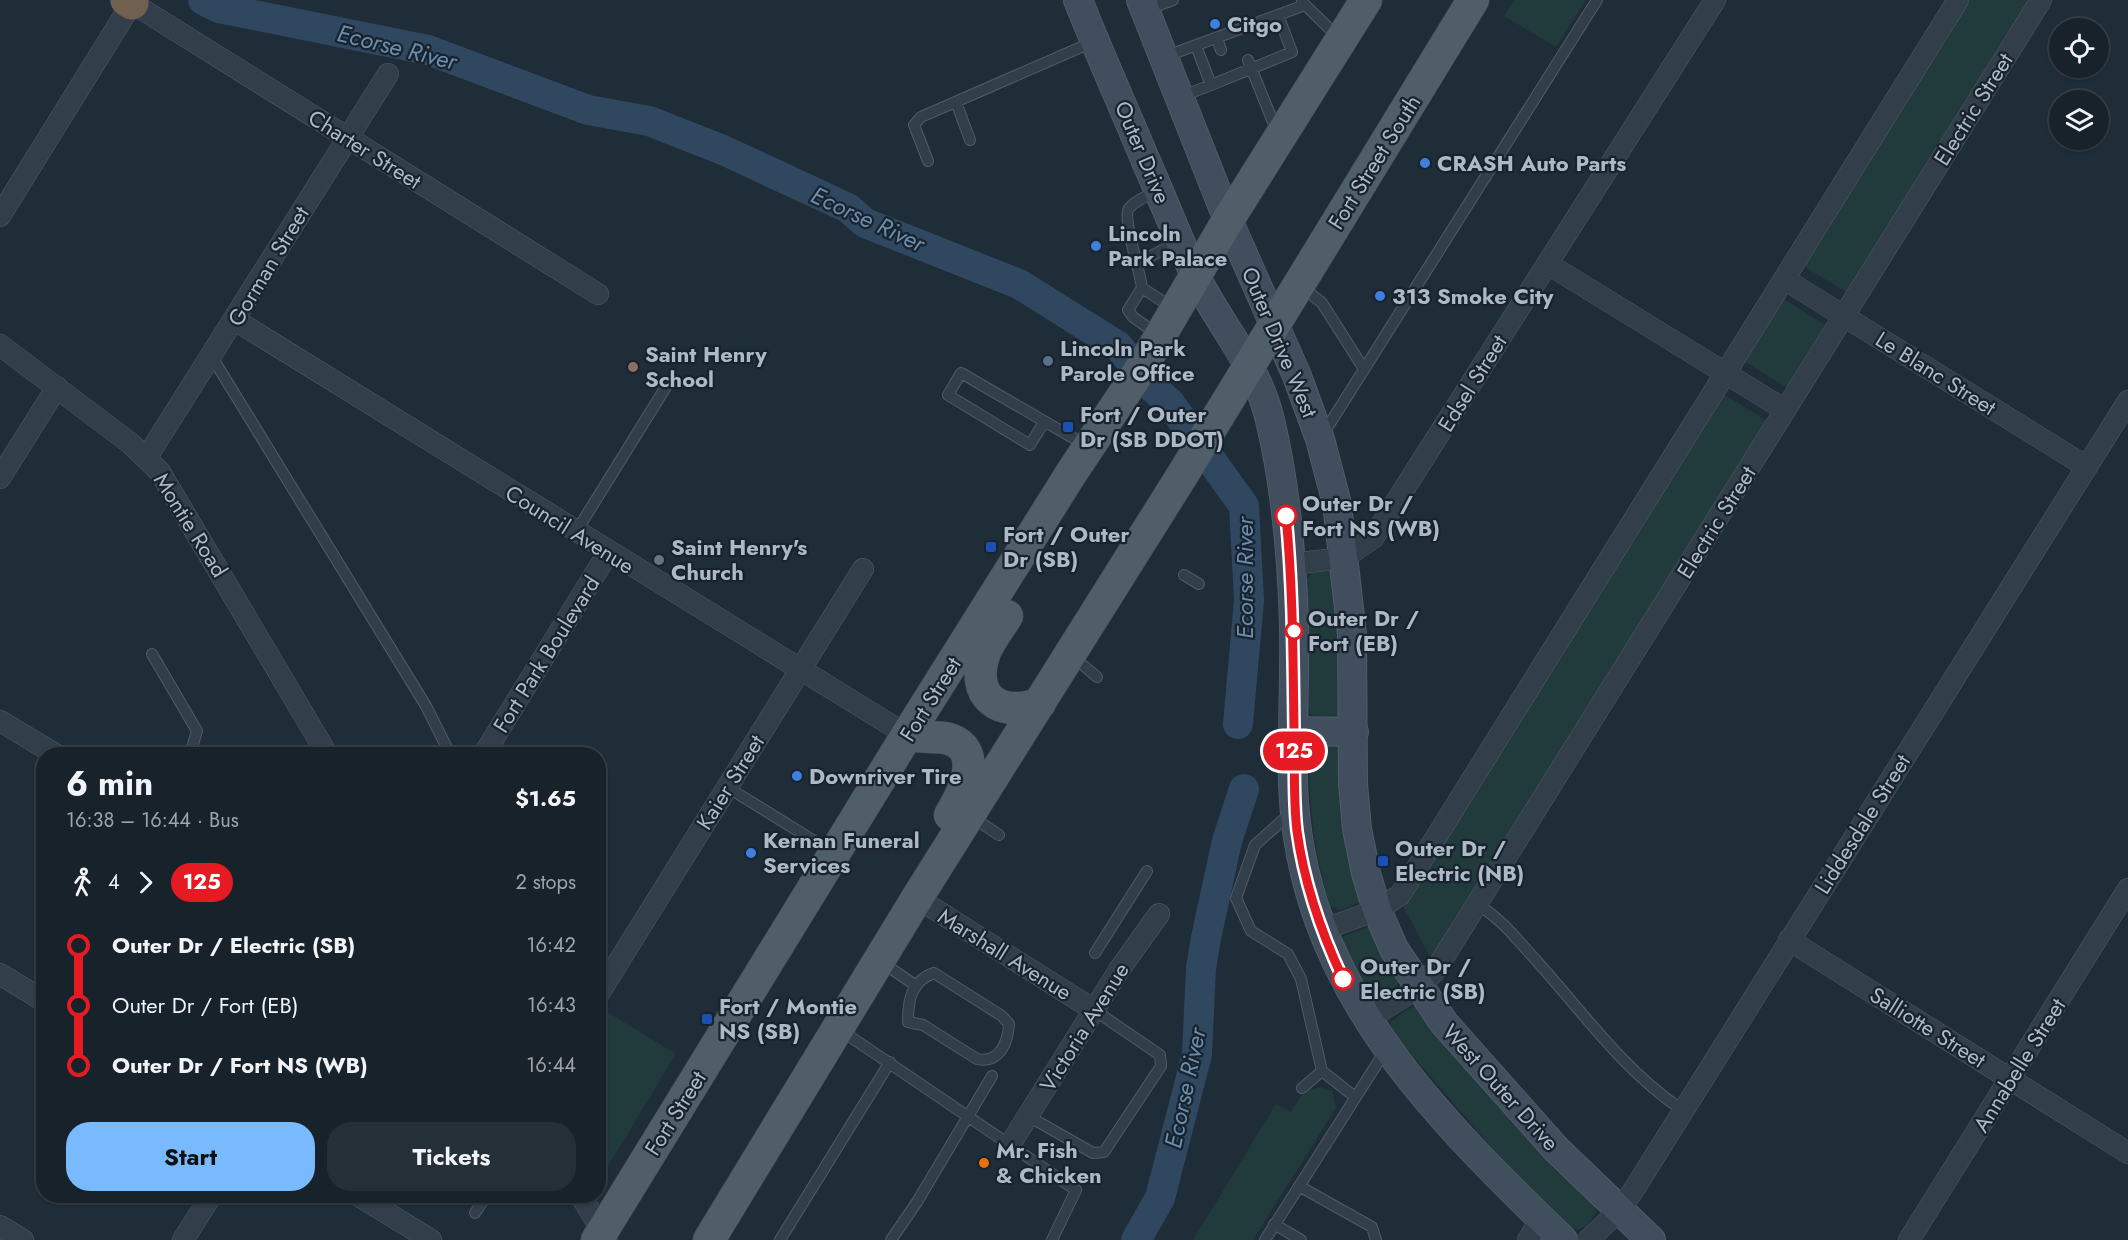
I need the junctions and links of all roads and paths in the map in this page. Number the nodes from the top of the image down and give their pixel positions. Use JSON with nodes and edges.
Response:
{"nodes":[{"id":1,"x":1173,"y":0,"type":"edge"},
{"id":2,"x":1366,"y":0,"type":"edge"},
{"id":3,"x":1597,"y":0,"type":"edge"},
{"id":4,"x":1715,"y":0,"type":"edge"},
{"id":5,"x":1958,"y":0,"type":"edge"},
{"id":6,"x":2041,"y":0,"type":"edge"},
{"id":7,"x":129,"y":2,"type":"edge"},
{"id":8,"x":1083,"y":2,"type":"edge"},
{"id":9,"x":1302,"y":3,"type":"edge"},
{"id":10,"x":1470,"y":3,"type":"edge"},
{"id":11,"x":1143,"y":5,"type":"edge"},
{"id":12,"x":1278,"y":15,"type":"junction"},
{"id":13,"x":1256,"y":24,"type":"junction"},
{"id":14,"x":1236,"y":31,"type":"junction"},
{"id":15,"x":1260,"y":35,"type":"dead end"},
{"id":16,"x":1217,"y":38,"type":"junction"},
{"id":17,"x":1095,"y":40,"type":"junction"},
{"id":18,"x":1341,"y":40,"type":"junction"},
{"id":19,"x":1241,"y":42,"type":"dead end"},
{"id":20,"x":1196,"y":46,"type":"junction"},
{"id":21,"x":1221,"y":50,"type":"dead end"},
{"id":22,"x":1164,"y":57,"type":"junction"},
{"id":23,"x":1249,"y":64,"type":"junction"},
{"id":24,"x":388,"y":74,"type":"dead end"},
{"id":25,"x":1211,"y":85,"type":"junction"},
{"id":26,"x":1180,"y":97,"type":"junction"},
{"id":27,"x":956,"y":102,"type":"junction"},
{"id":28,"x":347,"y":138,"type":"junction"},
{"id":29,"x":1280,"y":138,"type":"junction"},
{"id":30,"x":970,"y":140,"type":"dead end"},
{"id":31,"x":928,"y":161,"type":"dead end"},
{"id":32,"x":1159,"y":190,"type":"junction"},
{"id":33,"x":0,"y":216,"type":"edge"},
{"id":34,"x":1228,"y":220,"type":"junction"},
{"id":35,"x":1180,"y":240,"type":"junction"},
{"id":36,"x":1138,"y":263,"type":"junction"},
{"id":37,"x":1548,"y":264,"type":"junction"},
{"id":38,"x":1196,"y":276,"type":"junction"},
{"id":39,"x":1784,"y":279,"type":"junction"},
{"id":40,"x":1299,"y":284,"type":"junction"},
{"id":41,"x":1142,"y":288,"type":"junction"},
{"id":42,"x":598,"y":294,"type":"dead end"},
{"id":43,"x":1176,"y":309,"type":"junction"},
{"id":44,"x":1844,"y":316,"type":"junction"},
{"id":45,"x":235,"y":320,"type":"junction"},
{"id":46,"x":1274,"y":324,"type":"junction"},
{"id":47,"x":1155,"y":344,"type":"junction"},
{"id":48,"x":0,"y":345,"type":"edge"},
{"id":49,"x":212,"y":357,"type":"junction"},
{"id":50,"x":1249,"y":363,"type":"junction"},
{"id":51,"x":1364,"y":369,"type":"junction"},
{"id":52,"x":1725,"y":373,"type":"junction"},
{"id":53,"x":669,"y":382,"type":"dead end"},
{"id":54,"x":57,"y":387,"type":"junction"},
{"id":55,"x":2128,"y":401,"type":"edge"},
{"id":56,"x":1785,"y":410,"type":"junction"},
{"id":57,"x":1044,"y":422,"type":"junction"},
{"id":58,"x":1320,"y":439,"type":"junction"},
{"id":59,"x":147,"y":457,"type":"junction"},
{"id":60,"x":1080,"y":460,"type":"junction"},
{"id":61,"x":2087,"y":467,"type":"junction"},
{"id":62,"x":0,"y":478,"type":"edge"},
{"id":63,"x":576,"y":533,"type":"junction"},
{"id":64,"x":608,"y":553,"type":"junction"},
{"id":65,"x":1344,"y":558,"type":"junction"},
{"id":66,"x":1290,"y":564,"type":"junction"},
{"id":67,"x":863,"y":569,"type":"dead end"},
{"id":68,"x":1184,"y":575,"type":"dead end"},
{"id":69,"x":1198,"y":584,"type":"dead end"},
{"id":70,"x":152,"y":654,"type":"dead end"},
{"id":71,"x":1071,"y":655,"type":"junction"},
{"id":72,"x":799,"y":670,"type":"junction"},
{"id":73,"x":1098,"y":677,"type":"dead end"},
{"id":74,"x":1040,"y":704,"type":"junction"},
{"id":75,"x":0,"y":721,"type":"edge"},
{"id":76,"x":1294,"y":731,"type":"junction"},
{"id":77,"x":1354,"y":732,"type":"junction"},
{"id":78,"x":908,"y":735,"type":"junction"},
{"id":79,"x":43,"y":747,"type":"edge"},
{"id":80,"x":192,"y":747,"type":"edge"},
{"id":81,"x":323,"y":747,"type":"edge"},
{"id":82,"x":446,"y":747,"type":"edge"},
{"id":83,"x":488,"y":747,"type":"edge"},
{"id":84,"x":727,"y":787,"type":"junction"},
{"id":85,"x":1296,"y":809,"type":"junction"},
{"id":86,"x":970,"y":815,"type":"junction"},
{"id":87,"x":999,"y":835,"type":"dead end"},
{"id":88,"x":835,"y":853,"type":"junction"},
{"id":89,"x":1147,"y":871,"type":"dead end"},
{"id":90,"x":2128,"y":889,"type":"edge"},
{"id":91,"x":917,"y":898,"type":"junction"},
{"id":92,"x":1477,"y":904,"type":"junction"},
{"id":93,"x":1377,"y":910,"type":"junction"},
{"id":94,"x":1159,"y":914,"type":"dead end"},
{"id":95,"x":1322,"y":930,"type":"junction"},
{"id":96,"x":1789,"y":940,"type":"junction"},
{"id":97,"x":1095,"y":953,"type":"dead end"},
{"id":98,"x":880,"y":961,"type":"junction"},
{"id":99,"x":0,"y":974,"type":"edge"},
{"id":100,"x":606,"y":982,"type":"edge"},
{"id":101,"x":915,"y":985,"type":"junction"},
{"id":102,"x":1418,"y":988,"type":"junction"},
{"id":103,"x":36,"y":996,"type":"edge"},
{"id":104,"x":1094,"y":1010,"type":"junction"},
{"id":105,"x":1366,"y":1020,"type":"junction"},
{"id":106,"x":841,"y":1025,"type":"junction"},
{"id":107,"x":1387,"y":1048,"type":"junction"},
{"id":108,"x":890,"y":1062,"type":"junction"},
{"id":109,"x":1322,"y":1071,"type":"junction"},
{"id":110,"x":992,"y":1076,"type":"dead end"},
{"id":111,"x":2011,"y":1077,"type":"junction"},
{"id":112,"x":1302,"y":1088,"type":"dead end"},
{"id":113,"x":1354,"y":1097,"type":"junction"},
{"id":114,"x":1682,"y":1110,"type":"junction"},
{"id":115,"x":969,"y":1115,"type":"junction"},
{"id":116,"x":1028,"y":1116,"type":"junction"},
{"id":117,"x":1011,"y":1143,"type":"junction"},
{"id":118,"x":2128,"y":1153,"type":"edge"},
{"id":119,"x":1299,"y":1186,"type":"junction"},
{"id":120,"x":207,"y":1203,"type":"edge"},
{"id":121,"x":370,"y":1203,"type":"edge"},
{"id":122,"x":481,"y":1203,"type":"edge"},
{"id":123,"x":585,"y":1203,"type":"edge"},
{"id":124,"x":1619,"y":1211,"type":"junction"},
{"id":125,"x":475,"y":1213,"type":"dead end"},
{"id":126,"x":1274,"y":1224,"type":"junction"},
{"id":127,"x":0,"y":1226,"type":"edge"},
{"id":128,"x":1534,"y":1229,"type":"edge"},
{"id":129,"x":603,"y":1237,"type":"edge"},
{"id":130,"x":23,"y":1240,"type":"edge"},
{"id":131,"x":183,"y":1240,"type":"edge"},
{"id":132,"x":431,"y":1240,"type":"edge"},
{"id":133,"x":709,"y":1240,"type":"edge"},
{"id":134,"x":780,"y":1240,"type":"edge"},
{"id":135,"x":891,"y":1240,"type":"edge"},
{"id":136,"x":1052,"y":1240,"type":"edge"},
{"id":137,"x":1265,"y":1240,"type":"edge"},
{"id":138,"x":1301,"y":1240,"type":"edge"},
{"id":139,"x":1376,"y":1240,"type":"edge"},
{"id":140,"x":1563,"y":1240,"type":"edge"},
{"id":141,"x":1587,"y":1240,"type":"edge"},
{"id":142,"x":1651,"y":1240,"type":"edge"},
{"id":143,"x":1910,"y":1240,"type":"edge"}],
"edges":[{"from":1,"to":11,"type":"lane"},
{"from":2,"to":18,"type":"main road"},
{"from":3,"to":51,"type":"lane"},
{"from":4,"to":37,"type":"street","name":"Edsel Street"},
{"from":5,"to":39,"type":"street"},
{"from":6,"to":44,"type":"street","name":"Electric Street"},
{"from":7,"to":28,"type":"street","name":"Charter Street"},
{"from":7,"to":33,"type":"street"},
{"from":8,"to":17,"type":"main road","name":"Outer Drive"},
{"from":9,"to":12,"type":"lane"},
{"from":9,"to":18,"type":"lane"},
{"from":10,"to":40,"type":"main road","name":"Fort Street South"},
{"from":11,"to":22,"type":"main road","name":"Outer Drive West"},
{"from":12,"to":13,"type":"lane"},
{"from":12,"to":23,"type":"lane"},
{"from":13,"to":14,"type":"lane"},
{"from":13,"to":15,"type":"lane"},
{"from":14,"to":16,"type":"lane"},
{"from":14,"to":19,"type":"lane"},
{"from":16,"to":20,"type":"lane"},
{"from":16,"to":21,"type":"lane"},
{"from":17,"to":27,"type":"lane"},
{"from":17,"to":32,"type":"main road","name":"Outer Drive"},
{"from":18,"to":29,"type":"main road"},
{"from":20,"to":22,"type":"lane"},
{"from":20,"to":25,"type":"lane"},
{"from":22,"to":26,"type":"main road","name":"Outer Drive West"},
{"from":23,"to":25,"type":"lane"},
{"from":23,"to":29,"type":"lane"},
{"from":24,"to":28,"type":"street","name":"Gorman Street"},
{"from":25,"to":26,"type":"lane"},
{"from":26,"to":34,"type":"main road","name":"Outer Drive West"},
{"from":27,"to":30,"type":"lane"},
{"from":27,"to":31,"type":"lane"},
{"from":28,"to":42,"type":"street","name":"Charter Street"},
{"from":28,"to":45,"type":"street","name":"Gorman Street"},
{"from":29,"to":34,"type":"main road"},
{"from":32,"to":35,"type":"main road","name":"Outer Drive"},
{"from":32,"to":36,"type":"lane"},
{"from":34,"to":38,"type":"main road","name":"Fort Street"},
{"from":34,"to":46,"type":"main road","name":"Outer Drive West"},
{"from":35,"to":36,"type":"lane"},
{"from":35,"to":38,"type":"main road","name":"Outer Drive"},
{"from":36,"to":41,"type":"lane"},
{"from":37,"to":52,"type":"street"},
{"from":37,"to":65,"type":"street","name":"Edsel Street"},
{"from":38,"to":43,"type":"main road","name":"Fort Street"},
{"from":38,"to":50,"type":"main road","name":"Outer Drive"},
{"from":39,"to":44,"type":"street","name":"Le Blanc Street"},
{"from":39,"to":52,"type":"street"},
{"from":40,"to":46,"type":"main road","name":"Fort Street South"},
{"from":40,"to":51,"type":"lane"},
{"from":41,"to":43,"type":"lane"},
{"from":41,"to":47,"type":"lane"},
{"from":43,"to":47,"type":"main road","name":"Fort Street"},
{"from":44,"to":56,"type":"street","name":"Electric Street"},
{"from":44,"to":61,"type":"street","name":"Le Blanc Street"},
{"from":45,"to":49,"type":"street","name":"Gorman Street"},
{"from":45,"to":63,"type":"street","name":"Council Avenue"},
{"from":46,"to":50,"type":"main road"},
{"from":46,"to":58,"type":"main road","name":"Outer Drive West"},
{"from":47,"to":60,"type":"main road","name":"Fort Street"},
{"from":48,"to":54,"type":"street","name":"Montie Road"},
{"from":49,"to":59,"type":"street","name":"Gorman Street"},
{"from":49,"to":82,"type":"lane"},
{"from":50,"to":66,"type":"main road","name":"Outer Drive"},
{"from":50,"to":71,"type":"main road"},
{"from":51,"to":58,"type":"lane"},
{"from":52,"to":56,"type":"street"},
{"from":52,"to":93,"type":"street"},
{"from":53,"to":63,"type":"lane"},
{"from":54,"to":59,"type":"street","name":"Montie Road"},
{"from":54,"to":62,"type":"street"},
{"from":55,"to":61,"type":"street","name":"Liddesdale Street"},
{"from":56,"to":92,"type":"street","name":"Electric Street"},
{"from":57,"to":57,"type":"lane"},
{"from":57,"to":60,"type":"lane"},
{"from":58,"to":65,"type":"main road","name":"Outer Drive West"},
{"from":59,"to":81,"type":"street","name":"Montie Road"},
{"from":60,"to":74,"type":"main road"},
{"from":60,"to":78,"type":"main road","name":"Fort Street"},
{"from":61,"to":96,"type":"street","name":"Liddesdale Street"},
{"from":63,"to":64,"type":"street","name":"Council Avenue"},
{"from":64,"to":72,"type":"street","name":"Council Avenue"},
{"from":64,"to":83,"type":"street","name":"Fort Park Boulevard"},
{"from":65,"to":66,"type":"street","name":"Edsel Street"},
{"from":65,"to":77,"type":"main road","name":"West Outer Drive"},
{"from":66,"to":76,"type":"main road","name":"Outer Drive"},
{"from":67,"to":72,"type":"street","name":"Kaier Street"},
{"from":68,"to":69,"type":"lane"},
{"from":70,"to":80,"type":"lane"},
{"from":71,"to":73,"type":"lane"},
{"from":71,"to":74,"type":"main road"},
{"from":72,"to":78,"type":"street","name":"Council Avenue"},
{"from":72,"to":84,"type":"street","name":"Kaier Street"},
{"from":74,"to":86,"type":"main road"},
{"from":75,"to":79,"type":"street"},
{"from":76,"to":77,"type":"main road"},
{"from":76,"to":85,"type":"main road","name":"Outer Drive"},
{"from":77,"to":93,"type":"main road","name":"West Outer Drive"},
{"from":78,"to":88,"type":"main road","name":"Fort Street"},
{"from":78,"to":106,"type":"main road"},
{"from":84,"to":88,"type":"lane"},
{"from":84,"to":100,"type":"street","name":"Kaier Street"},
{"from":85,"to":95,"type":"main road","name":"Outer Drive"},
{"from":85,"to":109,"type":"lane"},
{"from":86,"to":87,"type":"lane"},
{"from":86,"to":91,"type":"main road"},
{"from":88,"to":129,"type":"main road","name":"Fort Street"},
{"from":89,"to":97,"type":"lane"},
{"from":90,"to":111,"type":"street","name":"Annabelle Street"},
{"from":91,"to":98,"type":"main road"},
{"from":91,"to":104,"type":"street","name":"Marshall Avenue"},
{"from":92,"to":102,"type":"street","name":"Electric Street"},
{"from":92,"to":114,"type":"lane"},
{"from":93,"to":95,"type":"street"},
{"from":93,"to":102,"type":"main road","name":"West Outer Drive"},
{"from":94,"to":104,"type":"street","name":"Victoria Avenue"},
{"from":95,"to":105,"type":"main road"},
{"from":96,"to":111,"type":"street","name":"Salliotte Street"},
{"from":96,"to":114,"type":"street","name":"Liddesdale Street"},
{"from":98,"to":101,"type":"lane"},
{"from":98,"to":106,"type":"main road"},
{"from":99,"to":103,"type":"street"},
{"from":101,"to":101,"type":"lane"},
{"from":102,"to":105,"type":"street","name":"Electric Street"},
{"from":102,"to":124,"type":"main road","name":"West Outer Drive"},
{"from":104,"to":116,"type":"street","name":"Victoria Avenue"},
{"from":104,"to":116,"type":"lane"},
{"from":105,"to":107,"type":"main road"},
{"from":106,"to":108,"type":"lane"},
{"from":106,"to":133,"type":"main road"},
{"from":107,"to":113,"type":"lane"},
{"from":107,"to":128,"type":"main road"},
{"from":108,"to":115,"type":"lane"},
{"from":108,"to":134,"type":"lane"},
{"from":109,"to":112,"type":"lane"},
{"from":109,"to":113,"type":"lane"},
{"from":110,"to":115,"type":"lane"},
{"from":111,"to":118,"type":"street","name":"Salliotte Street"},
{"from":111,"to":143,"type":"street","name":"Annabelle Street"},
{"from":113,"to":119,"type":"lane"},
{"from":114,"to":124,"type":"street","name":"Liddesdale Street"},
{"from":115,"to":117,"type":"lane"},
{"from":115,"to":135,"type":"lane"},
{"from":116,"to":117,"type":"street","name":"Victoria Avenue"},
{"from":117,"to":136,"type":"lane"},
{"from":119,"to":126,"type":"lane"},
{"from":119,"to":139,"type":"lane"},
{"from":120,"to":131,"type":"street"},
{"from":121,"to":132,"type":"street"},
{"from":122,"to":125,"type":"lane"},
{"from":123,"to":129,"type":"street"},
{"from":124,"to":141,"type":"street","name":"Liddesdale Street"},
{"from":124,"to":142,"type":"main road","name":"West Outer Drive"},
{"from":126,"to":137,"type":"lane"},
{"from":126,"to":138,"type":"lane"},
{"from":127,"to":130,"type":"street"},
{"from":128,"to":140,"type":"main road"}]}
